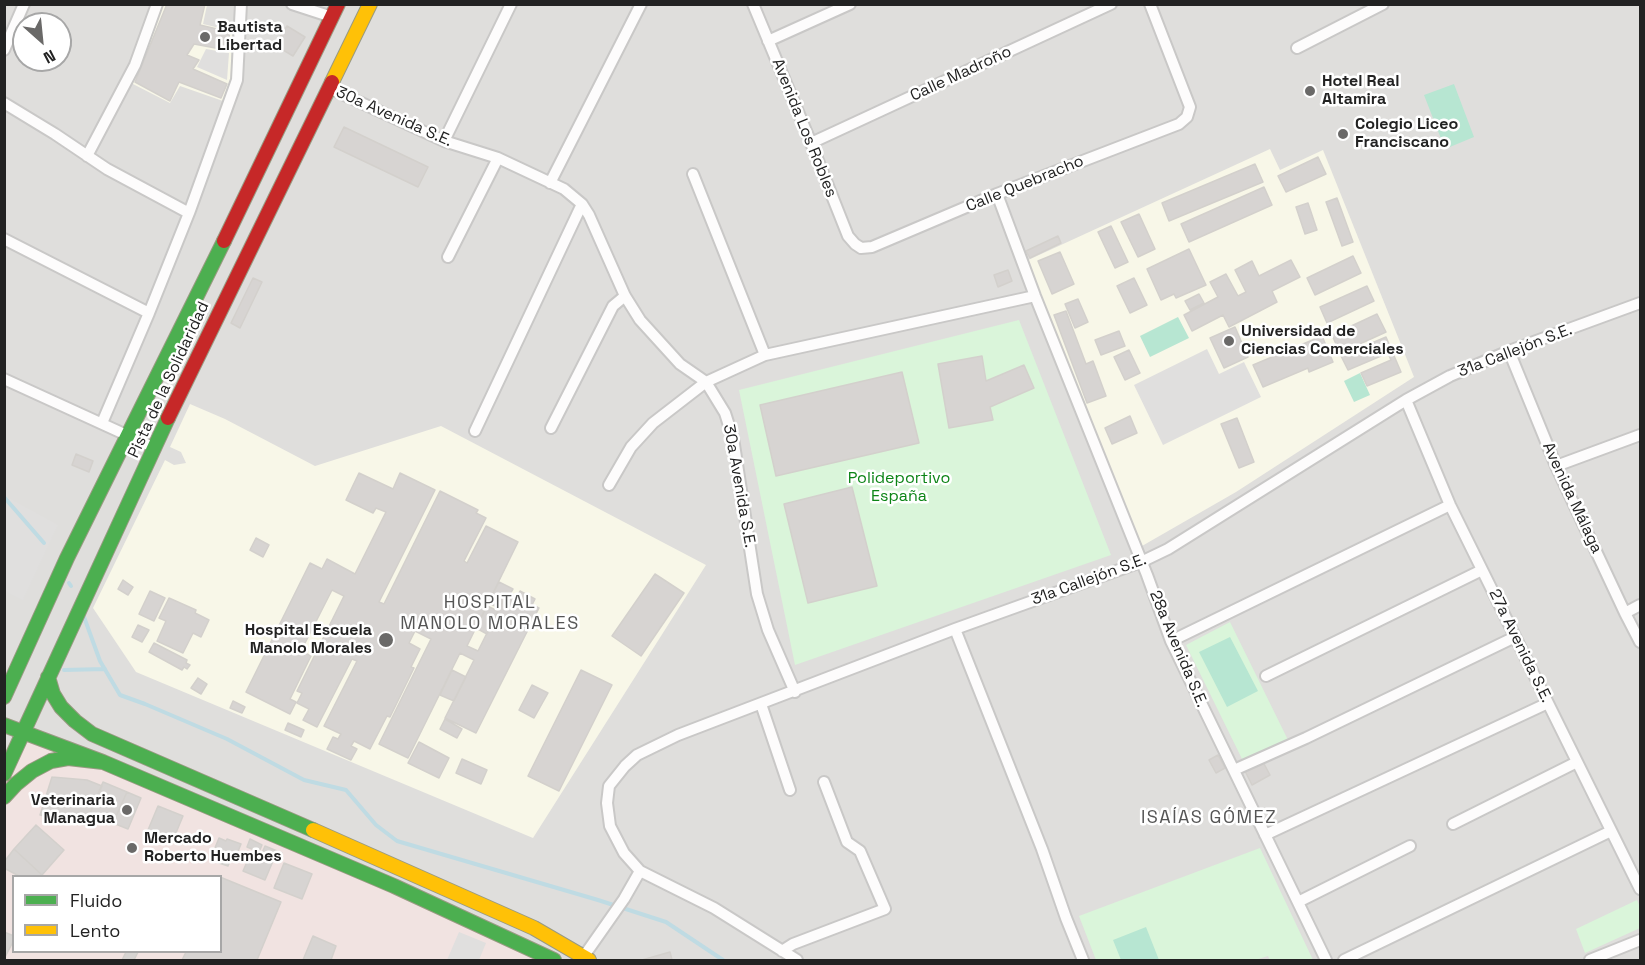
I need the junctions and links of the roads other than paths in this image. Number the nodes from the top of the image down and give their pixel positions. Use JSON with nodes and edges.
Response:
{"nodes":[{"id":1,"x":24,"y":4,"type":"edge"},
{"id":2,"x":157,"y":4,"type":"edge"},
{"id":3,"x":241,"y":4,"type":"edge"},
{"id":4,"x":292,"y":4,"type":"edge"},
{"id":5,"x":338,"y":4,"type":"edge"},
{"id":6,"x":370,"y":4,"type":"edge"},
{"id":7,"x":511,"y":4,"type":"edge"},
{"id":8,"x":641,"y":4,"type":"edge"},
{"id":9,"x":753,"y":4,"type":"edge"},
{"id":10,"x":850,"y":4,"type":"edge"},
{"id":11,"x":1111,"y":4,"type":"edge"},
{"id":12,"x":1150,"y":4,"type":"edge"},
{"id":13,"x":1383,"y":4,"type":"edge"},
{"id":14,"x":332,"y":18,"type":"junction"},
{"id":15,"x":768,"y":41,"type":"junction"},
{"id":16,"x":1298,"y":48,"type":"dead end"},
{"id":17,"x":4,"y":50,"type":"edge"},
{"id":18,"x":329,"y":88,"type":"junction"},
{"id":19,"x":4,"y":103,"type":"edge"},
{"id":20,"x":444,"y":141,"type":"junction"},
{"id":21,"x":811,"y":142,"type":"junction"},
{"id":22,"x":87,"y":156,"type":"junction"},
{"id":23,"x":498,"y":158,"type":"junction"},
{"id":24,"x":693,"y":174,"type":"dead end"},
{"id":25,"x":550,"y":183,"type":"junction"},
{"id":26,"x":997,"y":194,"type":"junction"},
{"id":27,"x":582,"y":204,"type":"junction"},
{"id":28,"x":189,"y":213,"type":"junction"},
{"id":29,"x":4,"y":239,"type":"edge"},
{"id":30,"x":861,"y":248,"type":"joint"},
{"id":31,"x":448,"y":257,"type":"dead end"},
{"id":32,"x":625,"y":296,"type":"junction"},
{"id":33,"x":1035,"y":296,"type":"junction"},
{"id":34,"x":1641,"y":303,"type":"edge"},
{"id":35,"x":149,"y":313,"type":"junction"},
{"id":36,"x":1509,"y":351,"type":"junction"},
{"id":37,"x":765,"y":355,"type":"junction"},
{"id":38,"x":4,"y":380,"type":"edge"},
{"id":39,"x":706,"y":382,"type":"junction"},
{"id":40,"x":1406,"y":400,"type":"junction"},
{"id":41,"x":102,"y":423,"type":"junction"},
{"id":42,"x":551,"y":428,"type":"dead end"},
{"id":43,"x":475,"y":431,"type":"dead end"},
{"id":44,"x":127,"y":435,"type":"junction"},
{"id":45,"x":1641,"y":435,"type":"edge"},
{"id":46,"x":155,"y":448,"type":"junction"},
{"id":47,"x":1556,"y":466,"type":"junction"},
{"id":48,"x":609,"y":485,"type":"dead end"},
{"id":49,"x":1450,"y":506,"type":"junction"},
{"id":50,"x":1141,"y":562,"type":"junction"},
{"id":51,"x":1482,"y":570,"type":"junction"},
{"id":52,"x":1641,"y":605,"type":"edge"},
{"id":53,"x":1625,"y":613,"type":"junction"},
{"id":54,"x":956,"y":629,"type":"junction"},
{"id":55,"x":1515,"y":637,"type":"junction"},
{"id":56,"x":1171,"y":641,"type":"junction"},
{"id":57,"x":1641,"y":642,"type":"edge"},
{"id":58,"x":1266,"y":676,"type":"dead end"},
{"id":59,"x":48,"y":677,"type":"junction"},
{"id":60,"x":795,"y":692,"type":"junction"},
{"id":61,"x":4,"y":697,"type":"edge"},
{"id":62,"x":1548,"y":702,"type":"junction"},
{"id":63,"x":761,"y":704,"type":"junction"},
{"id":64,"x":4,"y":725,"type":"edge"},
{"id":65,"x":23,"y":732,"type":"junction"},
{"id":66,"x":103,"y":762,"type":"junction"},
{"id":67,"x":1578,"y":762,"type":"junction"},
{"id":68,"x":6,"y":767,"type":"edge"},
{"id":69,"x":1234,"y":770,"type":"junction"},
{"id":70,"x":824,"y":782,"type":"dead end"},
{"id":71,"x":790,"y":790,"type":"dead end"},
{"id":72,"x":4,"y":797,"type":"edge"},
{"id":73,"x":1453,"y":824,"type":"dead end"},
{"id":74,"x":1611,"y":831,"type":"junction"},
{"id":75,"x":1265,"y":835,"type":"junction"},
{"id":76,"x":1410,"y":846,"type":"dead end"},
{"id":77,"x":640,"y":871,"type":"junction"},
{"id":78,"x":1641,"y":889,"type":"edge"},
{"id":79,"x":1298,"y":902,"type":"junction"},
{"id":80,"x":1641,"y":940,"type":"edge"},
{"id":81,"x":782,"y":951,"type":"junction"},
{"id":82,"x":539,"y":952,"type":"junction"},
{"id":83,"x":586,"y":959,"type":"edge"},
{"id":84,"x":554,"y":960,"type":"edge"},
{"id":85,"x":797,"y":960,"type":"edge"},
{"id":86,"x":1083,"y":960,"type":"edge"},
{"id":87,"x":1326,"y":960,"type":"edge"},
{"id":88,"x":1344,"y":960,"type":"edge"},
{"id":89,"x":1590,"y":960,"type":"edge"}],
"edges":[{"from":1,"to":17,"type":"street"},
{"from":2,"to":22,"type":"street"},
{"from":3,"to":28,"type":"street"},
{"from":4,"to":14,"type":"street"},
{"from":5,"to":14,"type":"main road","name":"Pista de la Solidaridad"},
{"from":6,"to":18,"type":"main road","name":"Pista de la Solidaridad"},
{"from":7,"to":20,"type":"street"},
{"from":8,"to":25,"type":"street"},
{"from":9,"to":15,"type":"street","name":"Avenida Los Robles"},
{"from":10,"to":15,"type":"street"},
{"from":11,"to":21,"type":"street","name":"Calle Madroño"},
{"from":12,"to":26,"type":"street","name":"Calle Quebracho"},
{"from":13,"to":16,"type":"street"},
{"from":14,"to":44,"type":"main road","name":"Pista de la Solidaridad"},
{"from":15,"to":21,"type":"street","name":"Avenida Los Robles"},
{"from":18,"to":20,"type":"street","name":"30a Avenida S.E."},
{"from":18,"to":46,"type":"main road","name":"Pista de la Solidaridad"},
{"from":19,"to":22,"type":"street"},
{"from":20,"to":23,"type":"street","name":"30a Avenida S.E."},
{"from":21,"to":30,"type":"street","name":"Avenida Los Robles"},
{"from":22,"to":28,"type":"street"},
{"from":23,"to":25,"type":"street","name":"30a Avenida S.E."},
{"from":23,"to":31,"type":"street"},
{"from":24,"to":37,"type":"street"},
{"from":25,"to":27,"type":"street","name":"30a Avenida S.E."},
{"from":26,"to":30,"type":"street","name":"Calle Quebracho"},
{"from":26,"to":33,"type":"street","name":"28a Avenida S.E."},
{"from":27,"to":32,"type":"street","name":"30a Avenida S.E."},
{"from":27,"to":43,"type":"street"},
{"from":28,"to":35,"type":"street"},
{"from":29,"to":35,"type":"street"},
{"from":32,"to":39,"type":"street","name":"30a Avenida S.E."},
{"from":32,"to":42,"type":"street"},
{"from":33,"to":37,"type":"street"},
{"from":33,"to":50,"type":"street","name":"28a Avenida S.E."},
{"from":34,"to":36,"type":"street","name":"31a Callejón S.E."},
{"from":35,"to":41,"type":"street"},
{"from":36,"to":40,"type":"street","name":"31a Callejón S.E."},
{"from":36,"to":47,"type":"street","name":"Avenida Málaga"},
{"from":37,"to":39,"type":"street"},
{"from":38,"to":41,"type":"street"},
{"from":39,"to":48,"type":"street"},
{"from":39,"to":60,"type":"street","name":"30a Avenida S.E."},
{"from":40,"to":49,"type":"street","name":"27a Avenida S.E."},
{"from":40,"to":50,"type":"street","name":"31a Callejón S.E."},
{"from":41,"to":44,"type":"street"},
{"from":44,"to":46,"type":"street"},
{"from":44,"to":61,"type":"main road","name":"Pista de la Solidaridad"},
{"from":45,"to":47,"type":"street"},
{"from":46,"to":59,"type":"main road","name":"Pista de la Solidaridad"},
{"from":47,"to":53,"type":"street","name":"Avenida Málaga"},
{"from":49,"to":51,"type":"street","name":"27a Avenida S.E."},
{"from":49,"to":56,"type":"street"},
{"from":50,"to":54,"type":"street","name":"31a Callejón S.E."},
{"from":50,"to":56,"type":"street","name":"28a Avenida S.E."},
{"from":51,"to":55,"type":"street","name":"27a Avenida S.E."},
{"from":51,"to":58,"type":"street"},
{"from":52,"to":53,"type":"street"},
{"from":53,"to":57,"type":"street","name":"Avenida Málaga"},
{"from":54,"to":60,"type":"street","name":"31a Callejón S.E."},
{"from":54,"to":86,"type":"street"},
{"from":55,"to":62,"type":"street","name":"27a Avenida S.E."},
{"from":55,"to":69,"type":"street"},
{"from":56,"to":69,"type":"street","name":"28a Avenida S.E."},
{"from":59,"to":65,"type":"main road","name":"Pista de la Solidaridad"},
{"from":59,"to":83,"type":"main road"},
{"from":60,"to":63,"type":"street","name":"31a Callejón S.E."},
{"from":62,"to":67,"type":"street","name":"27a Avenida S.E."},
{"from":62,"to":75,"type":"street"},
{"from":63,"to":71,"type":"street"},
{"from":63,"to":77,"type":"street","name":"31a Callejón S.E."},
{"from":64,"to":65,"type":"main road"},
{"from":65,"to":66,"type":"main road"},
{"from":65,"to":68,"type":"main road","name":"Pista de la Solidaridad"},
{"from":66,"to":72,"type":"main road"},
{"from":66,"to":82,"type":"main road"},
{"from":67,"to":73,"type":"street"},
{"from":67,"to":74,"type":"street","name":"27a Avenida S.E."},
{"from":69,"to":75,"type":"street","name":"28a Avenida S.E."},
{"from":70,"to":81,"type":"street"},
{"from":74,"to":78,"type":"street","name":"27a Avenida S.E."},
{"from":74,"to":88,"type":"street"},
{"from":75,"to":79,"type":"street","name":"28a Avenida S.E."},
{"from":76,"to":79,"type":"street"},
{"from":77,"to":81,"type":"street"},
{"from":77,"to":83,"type":"street"},
{"from":79,"to":87,"type":"street","name":"28a Avenida S.E."},
{"from":80,"to":89,"type":"street"},
{"from":81,"to":85,"type":"street"},
{"from":82,"to":83,"type":"main road"},
{"from":82,"to":84,"type":"main road"}]}
